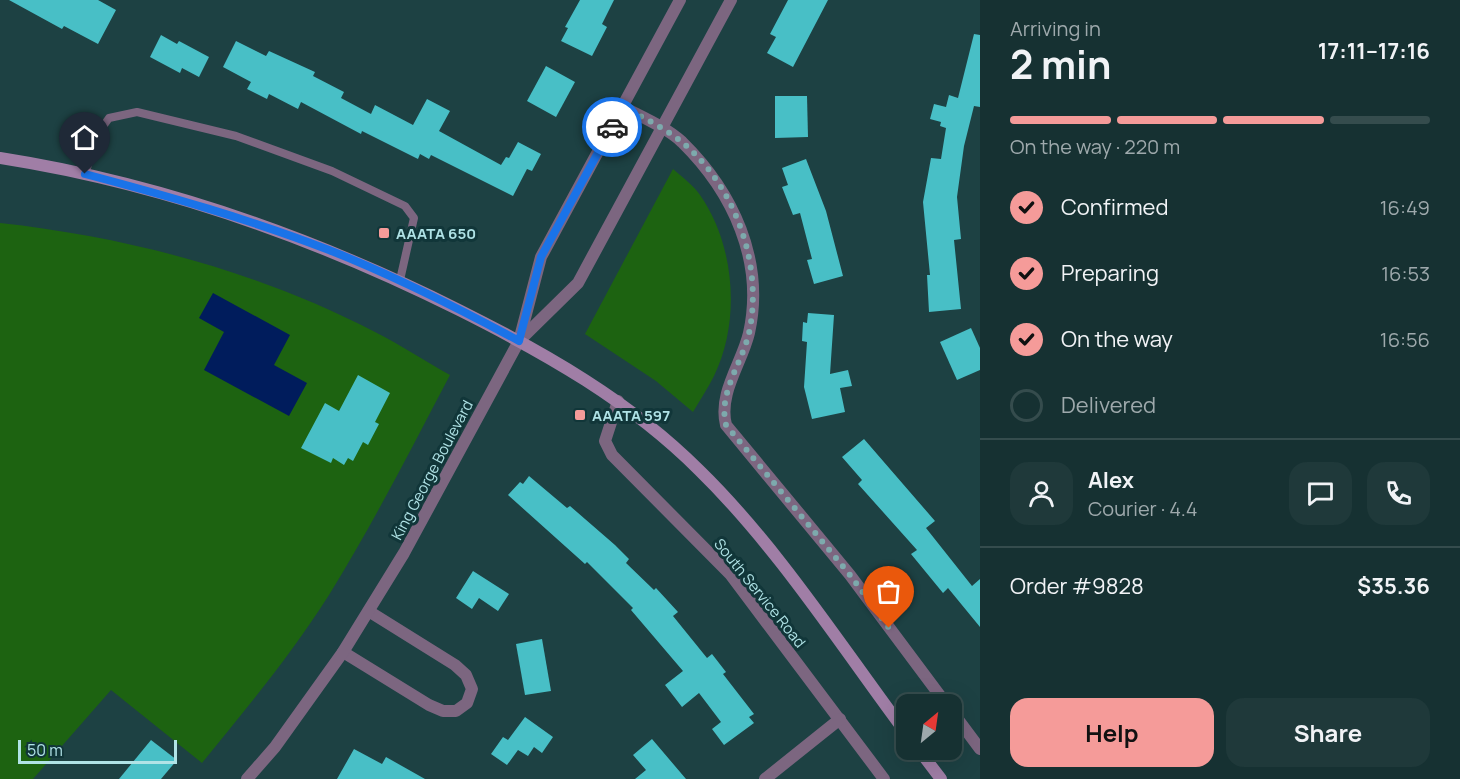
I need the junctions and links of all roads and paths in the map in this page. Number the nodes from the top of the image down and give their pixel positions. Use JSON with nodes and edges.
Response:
{"nodes":[{"id":1,"x":680,"y":0,"type":"edge"},
{"id":2,"x":731,"y":0,"type":"edge"},
{"id":3,"x":623,"y":107,"type":"junction"},
{"id":4,"x":662,"y":128,"type":"junction"},
{"id":5,"x":0,"y":158,"type":"edge"},
{"id":6,"x":85,"y":174,"type":"junction"},
{"id":7,"x":400,"y":280,"type":"junction"},
{"id":8,"x":519,"y":341,"type":"junction"},
{"id":9,"x":618,"y":401,"type":"junction"},
{"id":10,"x":370,"y":612,"type":"junction"},
{"id":11,"x":344,"y":652,"type":"junction"},
{"id":12,"x":939,"y":694,"type":"edge"},
{"id":13,"x":840,"y":719,"type":"junction"},
{"id":14,"x":896,"y":720,"type":"edge"},
{"id":15,"x":962,"y":725,"type":"edge"},
{"id":16,"x":980,"y":749,"type":"edge"},
{"id":17,"x":927,"y":760,"type":"edge"},
{"id":18,"x":247,"y":779,"type":"edge"},
{"id":19,"x":765,"y":779,"type":"edge"},
{"id":20,"x":884,"y":779,"type":"edge"},
{"id":21,"x":941,"y":779,"type":"edge"}],
"edges":[{"from":1,"to":3,"type":"street","name":"King George Boulevard"},
{"from":2,"to":4,"type":"street","name":"King George Boulevard"},
{"from":3,"to":4,"type":"street"},
{"from":3,"to":8,"type":"street","name":"King George Boulevard"},
{"from":4,"to":8,"type":"street","name":"King George Boulevard"},
{"from":4,"to":12,"type":"street"},
{"from":5,"to":6,"type":"main road"},
{"from":6,"to":7,"type":"main road"},
{"from":6,"to":7,"type":"lane"},
{"from":7,"to":8,"type":"main road"},
{"from":8,"to":9,"type":"main road"},
{"from":8,"to":10,"type":"street","name":"King George Boulevard"},
{"from":9,"to":13,"type":"street","name":"South Service Road"},
{"from":9,"to":14,"type":"main road"},
{"from":10,"to":11,"type":"street","name":"King George Boulevard"},
{"from":10,"to":11,"type":"street"},
{"from":11,"to":18,"type":"street","name":"King George Boulevard"},
{"from":13,"to":19,"type":"street"},
{"from":13,"to":20,"type":"street","name":"South Service Road"},
{"from":15,"to":16,"type":"street"},
{"from":17,"to":21,"type":"main road"}]}
